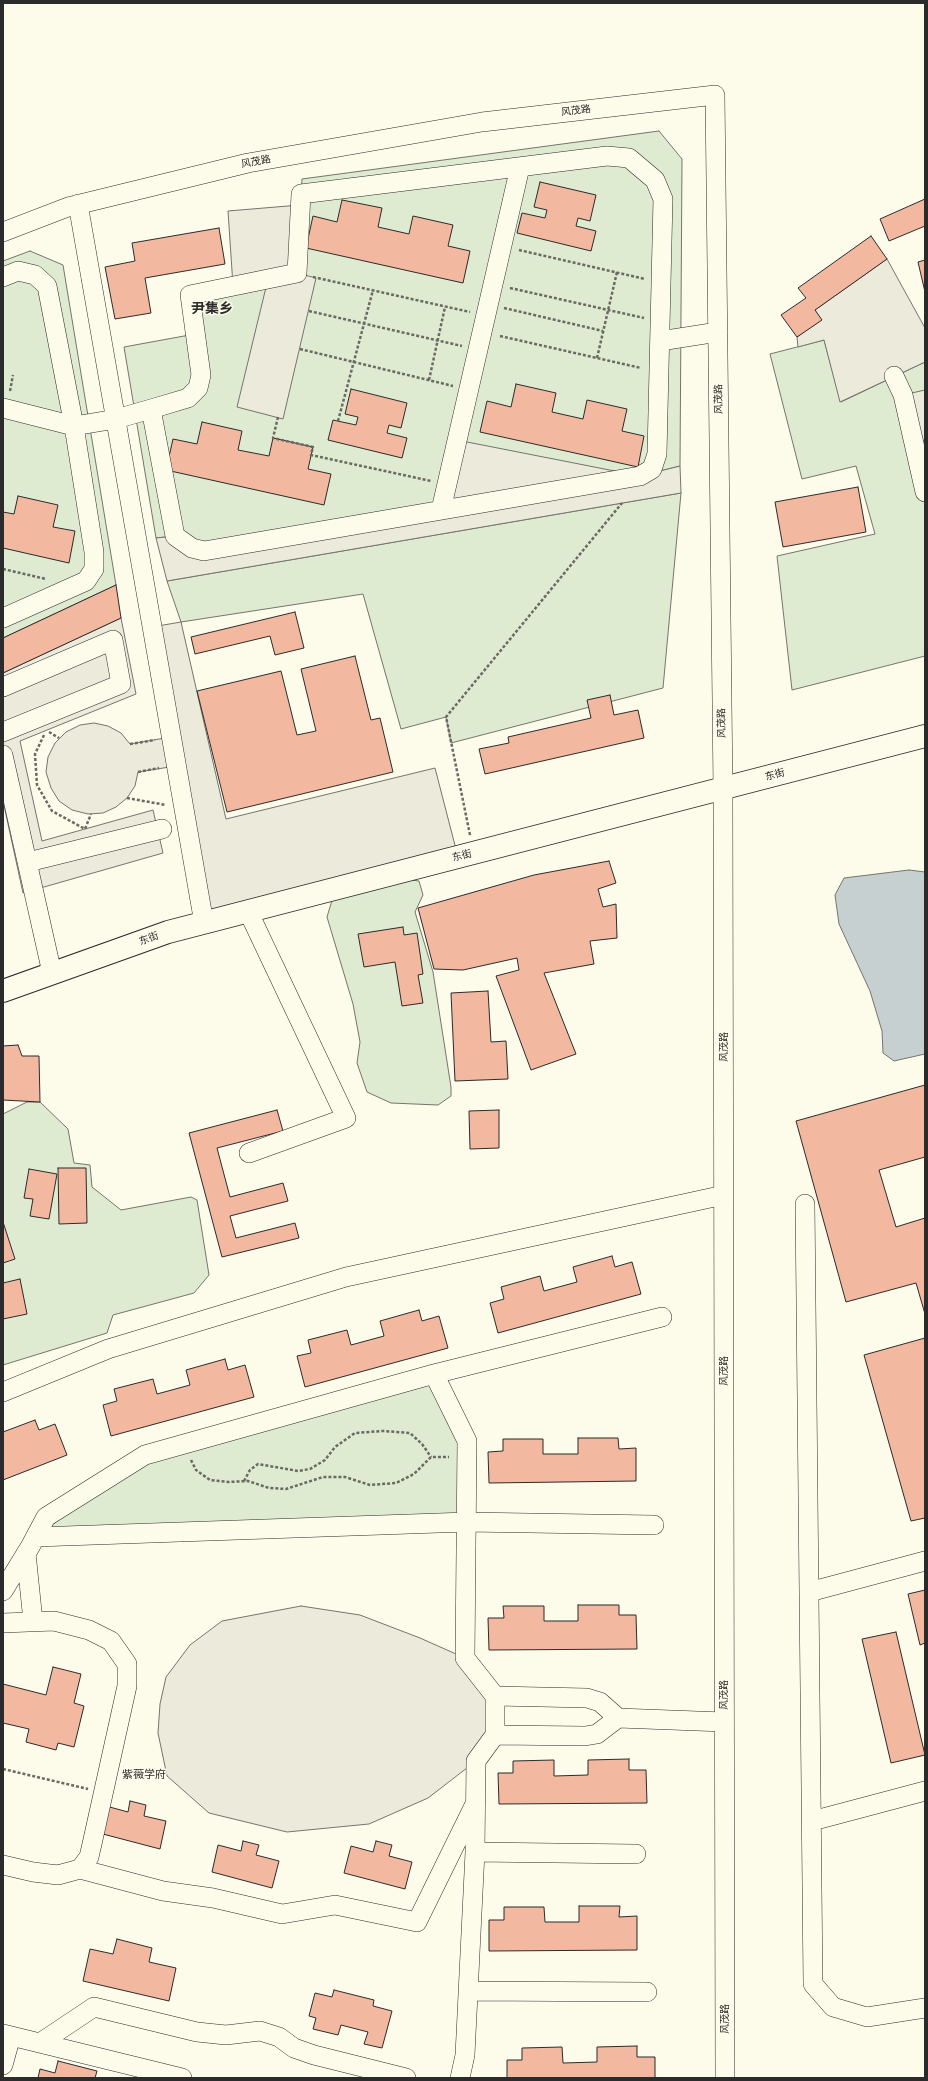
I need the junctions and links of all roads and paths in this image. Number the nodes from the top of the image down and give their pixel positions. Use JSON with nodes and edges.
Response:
{"nodes":[{"id":1,"x":520,"y":167,"type":"junction"},
{"id":2,"x":78,"y":204,"type":"junction"},
{"id":3,"x":3,"y":232,"type":"edge"},
{"id":4,"x":502,"y":246,"type":"junction"},
{"id":5,"x":617,"y":272,"type":"junction"},
{"id":6,"x":297,"y":273,"type":"junction"},
{"id":7,"x":3,"y":276,"type":"edge"},
{"id":8,"x":661,"y":282,"type":"junction"},
{"id":9,"x":493,"y":284,"type":"junction"},
{"id":10,"x":373,"y":290,"type":"junction"},
{"id":11,"x":445,"y":307,"type":"junction"},
{"id":12,"x":608,"y":310,"type":"junction"},
{"id":13,"x":309,"y":311,"type":"dead end"},
{"id":14,"x":660,"y":321,"type":"junction"},
{"id":15,"x":365,"y":324,"type":"junction"},
{"id":16,"x":484,"y":326,"type":"junction"},
{"id":17,"x":603,"y":331,"type":"junction"},
{"id":18,"x":718,"y":332,"type":"junction"},
{"id":19,"x":438,"y":340,"type":"junction"},
{"id":20,"x":660,"y":341,"type":"junction"},
{"id":21,"x":300,"y":349,"type":"dead end"},
{"id":22,"x":597,"y":358,"type":"junction"},
{"id":23,"x":354,"y":362,"type":"junction"},
{"id":24,"x":659,"y":372,"type":"junction"},
{"id":25,"x":894,"y":376,"type":"dead end"},
{"id":26,"x":429,"y":380,"type":"junction"},
{"id":27,"x":469,"y":390,"type":"junction"},
{"id":28,"x":3,"y":408,"type":"edge"},
{"id":29,"x":151,"y":409,"type":"junction"},
{"id":30,"x":278,"y":417,"type":"dead end"},
{"id":31,"x":116,"y":419,"type":"junction"},
{"id":32,"x":338,"y":421,"type":"dead end"},
{"id":33,"x":74,"y":426,"type":"junction"},
{"id":34,"x":447,"y":485,"type":"junction"},
{"id":35,"x":925,"y":492,"type":"edge"},
{"id":36,"x":622,"y":503,"type":"dead end"},
{"id":37,"x":441,"y":510,"type":"junction"},
{"id":38,"x":3,"y":569,"type":"edge"},
{"id":39,"x":76,"y":586,"type":"junction"},
{"id":40,"x":3,"y":618,"type":"edge"},
{"id":41,"x":3,"y":687,"type":"edge"},
{"id":42,"x":3,"y":732,"type":"edge"},
{"id":43,"x":925,"y":736,"type":"edge"},
{"id":44,"x":171,"y":737,"type":"junction"},
{"id":45,"x":59,"y":738,"type":"dead end"},
{"id":46,"x":130,"y":744,"type":"dead end"},
{"id":47,"x":3,"y":755,"type":"edge"},
{"id":48,"x":176,"y":766,"type":"junction"},
{"id":49,"x":138,"y":772,"type":"dead end"},
{"id":50,"x":723,"y":788,"type":"junction"},
{"id":51,"x":127,"y":798,"type":"dead end"},
{"id":52,"x":184,"y":809,"type":"junction"},
{"id":53,"x":91,"y":814,"type":"dead end"},
{"id":54,"x":162,"y":829,"type":"dead end"},
{"id":55,"x":474,"y":853,"type":"junction"},
{"id":56,"x":28,"y":862,"type":"junction"},
{"id":57,"x":248,"y":911,"type":"junction"},
{"id":58,"x":204,"y":923,"type":"junction"},
{"id":59,"x":52,"y":973,"type":"junction"},
{"id":60,"x":3,"y":990,"type":"edge"},
{"id":61,"x":249,"y":1153,"type":"dead end"},
{"id":62,"x":724,"y":1195,"type":"junction"},
{"id":63,"x":805,"y":1204,"type":"dead end"},
{"id":64,"x":662,"y":1317,"type":"dead end"},
{"id":65,"x":434,"y":1374,"type":"junction"},
{"id":66,"x":3,"y":1392,"type":"edge"},
{"id":67,"x":188,"y":1443,"type":"junction"},
{"id":68,"x":431,"y":1457,"type":"junction"},
{"id":69,"x":467,"y":1457,"type":"junction"},
{"id":70,"x":244,"y":1481,"type":"junction"},
{"id":71,"x":467,"y":1522,"type":"junction"},
{"id":72,"x":654,"y":1525,"type":"dead end"},
{"id":73,"x":36,"y":1537,"type":"junction"},
{"id":74,"x":26,"y":1553,"type":"junction"},
{"id":75,"x":925,"y":1561,"type":"edge"},
{"id":76,"x":3,"y":1590,"type":"edge"},
{"id":77,"x":809,"y":1592,"type":"junction"},
{"id":78,"x":33,"y":1621,"type":"junction"},
{"id":79,"x":3,"y":1623,"type":"edge"},
{"id":80,"x":495,"y":1696,"type":"junction"},
{"id":81,"x":618,"y":1718,"type":"junction"},
{"id":82,"x":724,"y":1722,"type":"junction"},
{"id":83,"x":494,"y":1735,"type":"junction"},
{"id":84,"x":3,"y":1769,"type":"edge"},
{"id":85,"x":925,"y":1791,"type":"edge"},
{"id":86,"x":104,"y":1792,"type":"junction"},
{"id":87,"x":476,"y":1802,"type":"junction"},
{"id":88,"x":812,"y":1821,"type":"junction"},
{"id":89,"x":475,"y":1852,"type":"junction"},
{"id":90,"x":636,"y":1854,"type":"dead end"},
{"id":91,"x":3,"y":1865,"type":"edge"},
{"id":92,"x":80,"y":1869,"type":"junction"},
{"id":93,"x":468,"y":1990,"type":"junction"},
{"id":94,"x":647,"y":1992,"type":"dead end"},
{"id":95,"x":925,"y":2008,"type":"edge"},
{"id":96,"x":7,"y":2035,"type":"edge"},
{"id":97,"x":40,"y":2043,"type":"junction"},
{"id":98,"x":3,"y":2065,"type":"edge"},
{"id":99,"x":182,"y":2078,"type":"edge"},
{"id":100,"x":406,"y":2078,"type":"edge"},
{"id":101,"x":460,"y":2078,"type":"edge"},
{"id":102,"x":725,"y":2078,"type":"edge"}],
"edges":[{"from":1,"to":4,"type":"street"},
{"from":1,"to":6,"type":"street"},
{"from":1,"to":8,"type":"street"},
{"from":2,"to":3,"type":"street","name":"风茂路"},
{"from":2,"to":18,"type":"street","name":"风茂路"},
{"from":2,"to":31,"type":"street"},
{"from":4,"to":5,"type":"path"},
{"from":4,"to":9,"type":"street"},
{"from":5,"to":8,"type":"path"},
{"from":5,"to":12,"type":"path"},
{"from":6,"to":10,"type":"path"},
{"from":6,"to":29,"type":"street"},
{"from":7,"to":33,"type":"street"},
{"from":8,"to":14,"type":"street"},
{"from":9,"to":12,"type":"path"},
{"from":9,"to":16,"type":"street"},
{"from":10,"to":11,"type":"path"},
{"from":10,"to":15,"type":"path"},
{"from":11,"to":16,"type":"path"},
{"from":11,"to":19,"type":"path"},
{"from":12,"to":14,"type":"path"},
{"from":12,"to":17,"type":"path"},
{"from":13,"to":15,"type":"path"},
{"from":14,"to":20,"type":"street"},
{"from":15,"to":19,"type":"path"},
{"from":15,"to":23,"type":"path"},
{"from":16,"to":17,"type":"path"},
{"from":16,"to":19,"type":"path"},
{"from":16,"to":22,"type":"path"},
{"from":16,"to":27,"type":"street"},
{"from":17,"to":22,"type":"path"},
{"from":18,"to":20,"type":"street"},
{"from":18,"to":50,"type":"street","name":"风茂路"},
{"from":19,"to":26,"type":"path"},
{"from":20,"to":24,"type":"street"},
{"from":21,"to":23,"type":"path"},
{"from":22,"to":24,"type":"path"},
{"from":23,"to":26,"type":"path"},
{"from":23,"to":32,"type":"path"},
{"from":24,"to":37,"type":"street"},
{"from":25,"to":35,"type":"street"},
{"from":26,"to":27,"type":"path"},
{"from":27,"to":34,"type":"street"},
{"from":28,"to":33,"type":"street"},
{"from":29,"to":31,"type":"street"},
{"from":29,"to":37,"type":"street"},
{"from":30,"to":34,"type":"path"},
{"from":31,"to":33,"type":"street"},
{"from":31,"to":44,"type":"street"},
{"from":33,"to":39,"type":"street"},
{"from":34,"to":37,"type":"street"},
{"from":36,"to":55,"type":"path"},
{"from":38,"to":39,"type":"path"},
{"from":39,"to":40,"type":"street"},
{"from":41,"to":42,"type":"street"},
{"from":43,"to":50,"type":"main road","name":"东街"},
{"from":44,"to":46,"type":"path"},
{"from":44,"to":48,"type":"street"},
{"from":45,"to":53,"type":"path"},
{"from":47,"to":56,"type":"street"},
{"from":48,"to":49,"type":"path"},
{"from":48,"to":52,"type":"street"},
{"from":50,"to":55,"type":"main road","name":"东街"},
{"from":50,"to":62,"type":"street","name":"风茂路"},
{"from":51,"to":52,"type":"path"},
{"from":52,"to":58,"type":"street"},
{"from":54,"to":56,"type":"street"},
{"from":55,"to":57,"type":"main road","name":"东街"},
{"from":56,"to":59,"type":"street"},
{"from":57,"to":58,"type":"main road","name":"东街"},
{"from":57,"to":61,"type":"street"},
{"from":58,"to":59,"type":"main road","name":"东街"},
{"from":59,"to":60,"type":"main road","name":"东街"},
{"from":62,"to":66,"type":"street"},
{"from":62,"to":82,"type":"street","name":"风茂路"},
{"from":63,"to":77,"type":"street"},
{"from":64,"to":65,"type":"street"},
{"from":65,"to":67,"type":"street"},
{"from":65,"to":69,"type":"street"},
{"from":67,"to":70,"type":"path"},
{"from":67,"to":73,"type":"street"},
{"from":68,"to":69,"type":"path"},
{"from":68,"to":70,"type":"path"},
{"from":68,"to":70,"type":"path"},
{"from":69,"to":71,"type":"street"},
{"from":71,"to":72,"type":"street"},
{"from":71,"to":73,"type":"street"},
{"from":71,"to":80,"type":"street"},
{"from":73,"to":74,"type":"street"},
{"from":74,"to":76,"type":"street"},
{"from":74,"to":78,"type":"street"},
{"from":75,"to":77,"type":"street"},
{"from":77,"to":88,"type":"street"},
{"from":78,"to":79,"type":"street"},
{"from":78,"to":86,"type":"street"},
{"from":80,"to":81,"type":"street"},
{"from":80,"to":83,"type":"street"},
{"from":81,"to":82,"type":"street"},
{"from":81,"to":83,"type":"street"},
{"from":82,"to":102,"type":"street","name":"风茂路"},
{"from":83,"to":87,"type":"street"},
{"from":84,"to":86,"type":"path"},
{"from":85,"to":88,"type":"street"},
{"from":86,"to":92,"type":"street"},
{"from":87,"to":89,"type":"street"},
{"from":87,"to":92,"type":"street"},
{"from":88,"to":95,"type":"street"},
{"from":89,"to":90,"type":"street"},
{"from":89,"to":93,"type":"street"},
{"from":91,"to":92,"type":"street"},
{"from":93,"to":94,"type":"street"},
{"from":93,"to":101,"type":"street"},
{"from":96,"to":97,"type":"street"},
{"from":96,"to":98,"type":"street"},
{"from":97,"to":99,"type":"street"},
{"from":97,"to":100,"type":"street"}]}
